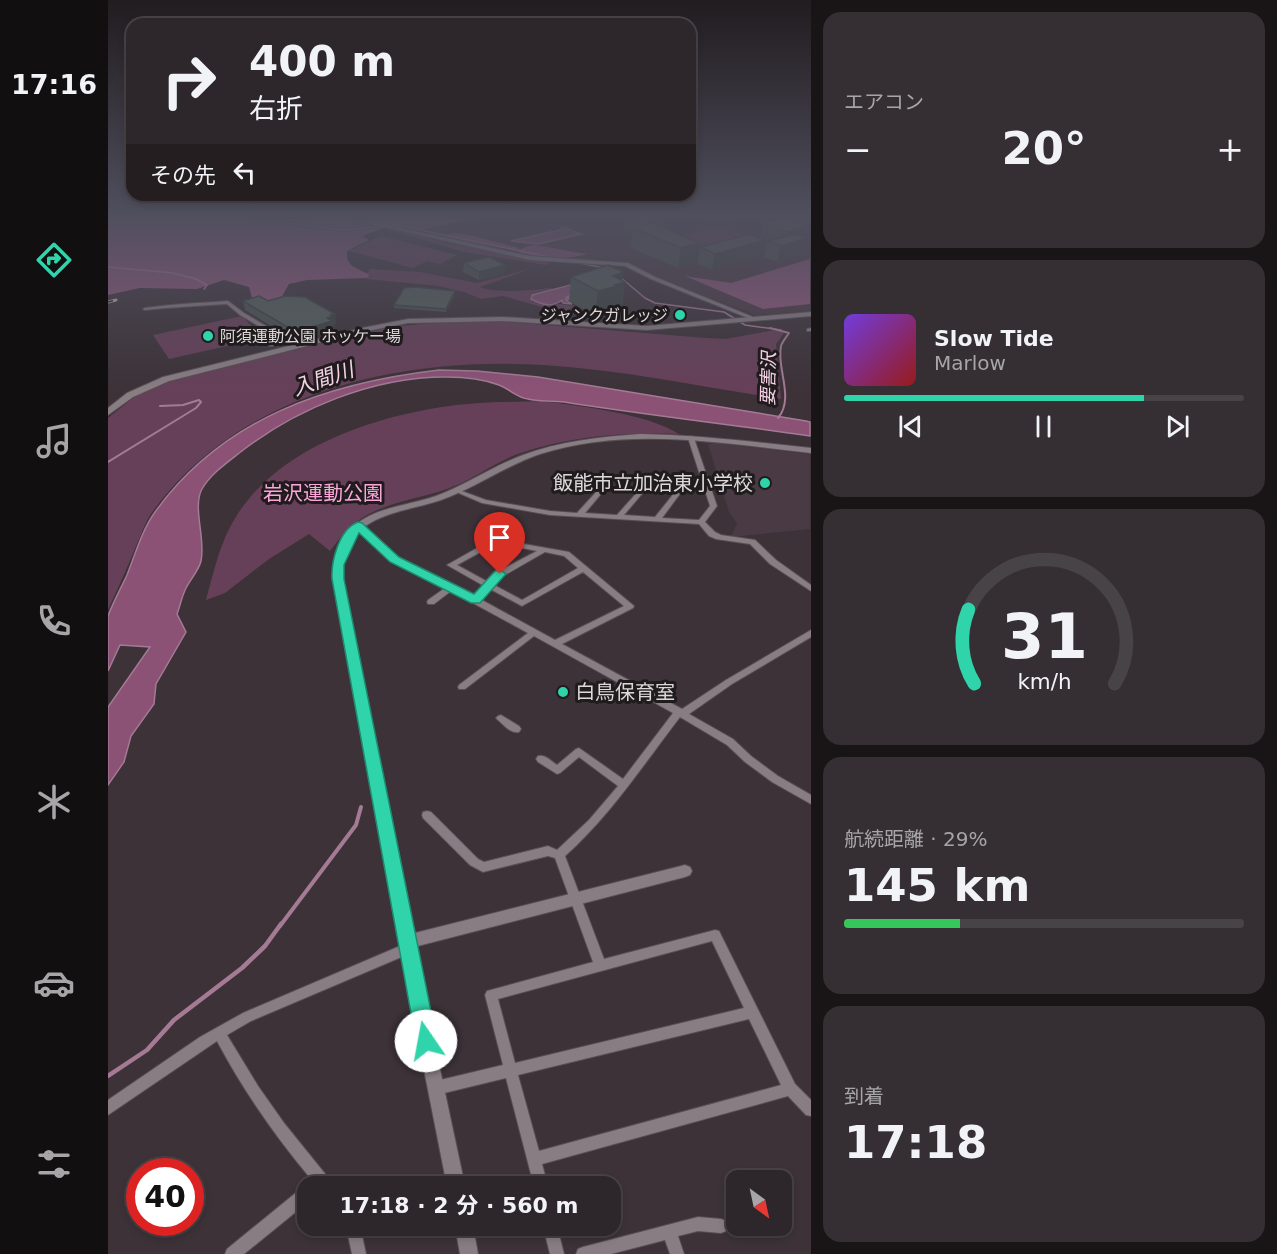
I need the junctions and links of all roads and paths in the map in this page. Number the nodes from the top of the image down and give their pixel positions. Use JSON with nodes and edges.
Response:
{"nodes":[{"id":1,"x":642,"y":273,"type":"edge"},
{"id":2,"x":145,"y":309,"type":"dead end"},
{"id":3,"x":810,"y":314,"type":"edge"},
{"id":4,"x":755,"y":319,"type":"junction"},
{"id":5,"x":271,"y":345,"type":"dead end"},
{"id":6,"x":108,"y":412,"type":"edge"},
{"id":7,"x":691,"y":438,"type":"junction"},
{"id":8,"x":810,"y":451,"type":"edge"},
{"id":9,"x":610,"y":480,"type":"dead end"},
{"id":10,"x":682,"y":486,"type":"dead end"},
{"id":11,"x":643,"y":489,"type":"dead end"},
{"id":12,"x":457,"y":491,"type":"junction"},
{"id":13,"x":580,"y":514,"type":"junction"},
{"id":14,"x":620,"y":516,"type":"junction"},
{"id":15,"x":657,"y":519,"type":"junction"},
{"id":16,"x":701,"y":522,"type":"junction"},
{"id":17,"x":358,"y":526,"type":"junction"},
{"id":18,"x":544,"y":550,"type":"junction"},
{"id":19,"x":584,"y":568,"type":"junction"},
{"id":20,"x":489,"y":586,"type":"junction"},
{"id":21,"x":450,"y":588,"type":"junction"},
{"id":22,"x":810,"y":589,"type":"edge"},
{"id":23,"x":475,"y":600,"type":"junction"},
{"id":24,"x":431,"y":602,"type":"dead end"},
{"id":25,"x":534,"y":632,"type":"junction"},
{"id":26,"x":810,"y":633,"type":"edge"},
{"id":27,"x":555,"y":644,"type":"junction"},
{"id":28,"x":462,"y":687,"type":"dead end"},
{"id":29,"x":680,"y":713,"type":"junction"},
{"id":30,"x":501,"y":718,"type":"dead end"},
{"id":31,"x":516,"y":729,"type":"dead end"},
{"id":32,"x":541,"y":759,"type":"dead end"},
{"id":33,"x":623,"y":784,"type":"junction"},
{"id":34,"x":810,"y":800,"type":"edge"},
{"id":35,"x":427,"y":815,"type":"dead end"},
{"id":36,"x":559,"y":855,"type":"junction"},
{"id":37,"x":685,"y":872,"type":"dead end"},
{"id":38,"x":575,"y":899,"type":"junction"},
{"id":39,"x":406,"y":945,"type":"junction"},
{"id":40,"x":600,"y":964,"type":"junction"},
{"id":41,"x":752,"y":1012,"type":"junction"},
{"id":42,"x":219,"y":1032,"type":"junction"},
{"id":43,"x":512,"y":1070,"type":"junction"},
{"id":44,"x":436,"y":1088,"type":"junction"},
{"id":45,"x":790,"y":1089,"type":"junction"},
{"id":46,"x":108,"y":1108,"type":"edge"},
{"id":47,"x":810,"y":1110,"type":"edge"},
{"id":48,"x":534,"y":1159,"type":"junction"},
{"id":49,"x":316,"y":1176,"type":"edge"},
{"id":50,"x":454,"y":1176,"type":"edge"},
{"id":51,"x":538,"y":1176,"type":"edge"},
{"id":52,"x":297,"y":1201,"type":"edge"},
{"id":53,"x":721,"y":1226,"type":"dead end"},
{"id":54,"x":669,"y":1232,"type":"junction"},
{"id":55,"x":355,"y":1236,"type":"edge"},
{"id":56,"x":466,"y":1236,"type":"edge"},
{"id":57,"x":552,"y":1236,"type":"edge"},
{"id":58,"x":232,"y":1254,"type":"edge"},
{"id":59,"x":359,"y":1254,"type":"edge"},
{"id":60,"x":469,"y":1254,"type":"edge"},
{"id":61,"x":557,"y":1254,"type":"edge"},
{"id":62,"x":583,"y":1254,"type":"edge"},
{"id":63,"x":677,"y":1254,"type":"edge"}],
"edges":[{"from":1,"to":4,"type":"street"},
{"from":2,"to":5,"type":"street"},
{"from":3,"to":4,"type":"main road"},
{"from":4,"to":6,"type":"main road"},
{"from":7,"to":8,"type":"street"},
{"from":7,"to":12,"type":"street"},
{"from":7,"to":16,"type":"street"},
{"from":9,"to":13,"type":"street"},
{"from":10,"to":15,"type":"street"},
{"from":11,"to":14,"type":"street"},
{"from":12,"to":13,"type":"street"},
{"from":12,"to":17,"type":"street"},
{"from":13,"to":14,"type":"street"},
{"from":14,"to":15,"type":"street"},
{"from":15,"to":16,"type":"street"},
{"from":16,"to":22,"type":"street"},
{"from":17,"to":21,"type":"street"},
{"from":17,"to":39,"type":"street"},
{"from":18,"to":19,"type":"street"},
{"from":18,"to":20,"type":"street"},
{"from":18,"to":20,"type":"street"},
{"from":19,"to":20,"type":"street"},
{"from":19,"to":27,"type":"street"},
{"from":20,"to":23,"type":"street"},
{"from":21,"to":23,"type":"street"},
{"from":21,"to":24,"type":"street"},
{"from":23,"to":25,"type":"street"},
{"from":25,"to":27,"type":"street"},
{"from":25,"to":28,"type":"street"},
{"from":26,"to":29,"type":"street"},
{"from":27,"to":29,"type":"street"},
{"from":29,"to":33,"type":"street"},
{"from":29,"to":34,"type":"street"},
{"from":30,"to":31,"type":"street"},
{"from":32,"to":33,"type":"street"},
{"from":33,"to":36,"type":"street"},
{"from":35,"to":36,"type":"street"},
{"from":36,"to":38,"type":"street"},
{"from":37,"to":38,"type":"street"},
{"from":38,"to":39,"type":"street"},
{"from":38,"to":40,"type":"street"},
{"from":39,"to":42,"type":"street"},
{"from":39,"to":44,"type":"street"},
{"from":40,"to":41,"type":"street"},
{"from":40,"to":43,"type":"street"},
{"from":41,"to":43,"type":"street"},
{"from":41,"to":45,"type":"street"},
{"from":42,"to":46,"type":"street"},
{"from":42,"to":49,"type":"street"},
{"from":43,"to":44,"type":"street"},
{"from":43,"to":48,"type":"street"},
{"from":44,"to":50,"type":"street"},
{"from":45,"to":47,"type":"street"},
{"from":45,"to":48,"type":"street"},
{"from":48,"to":51,"type":"street"},
{"from":52,"to":58,"type":"street"},
{"from":53,"to":54,"type":"street"},
{"from":54,"to":62,"type":"street"},
{"from":54,"to":63,"type":"street"},
{"from":55,"to":59,"type":"street"},
{"from":56,"to":60,"type":"street"},
{"from":57,"to":61,"type":"street"}]}
